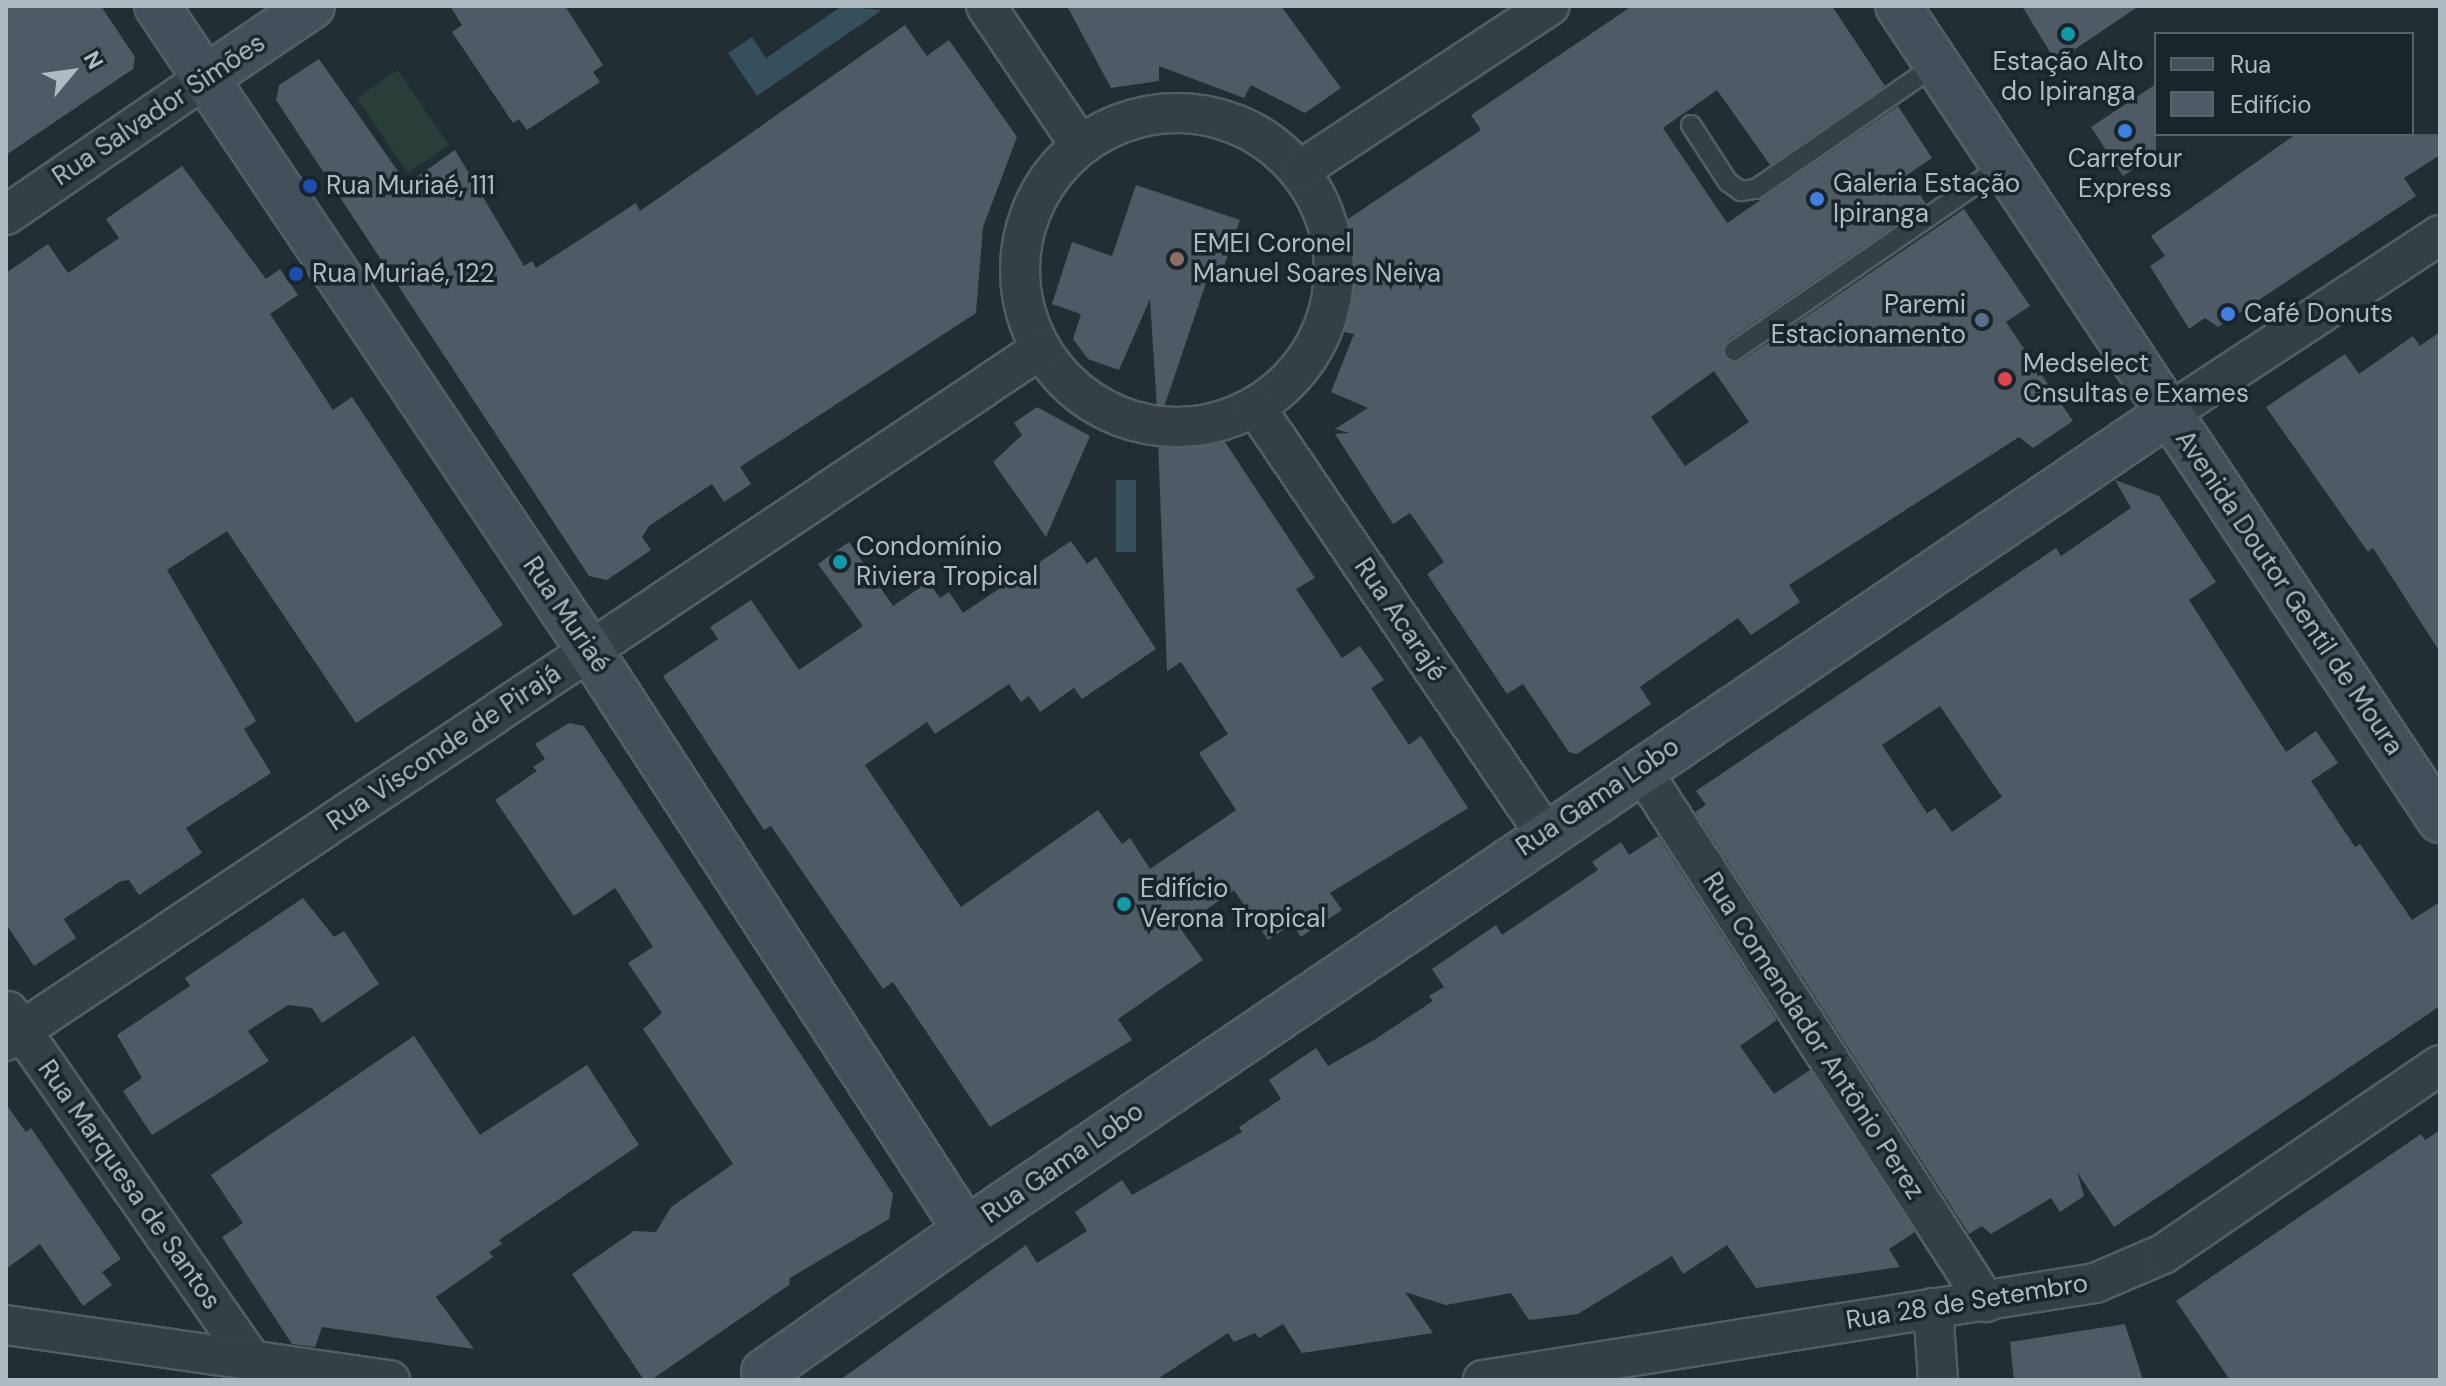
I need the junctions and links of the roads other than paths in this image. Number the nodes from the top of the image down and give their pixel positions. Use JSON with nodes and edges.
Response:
{"nodes":[{"id":1,"x":157,"y":6,"type":"edge"},
{"id":2,"x":312,"y":6,"type":"edge"},
{"id":3,"x":986,"y":6,"type":"edge"},
{"id":4,"x":1549,"y":6,"type":"edge"},
{"id":5,"x":1898,"y":6,"type":"edge"},
{"id":6,"x":1937,"y":64,"type":"junction"},
{"id":7,"x":207,"y":77,"type":"junction"},
{"id":8,"x":1691,"y":125,"type":"dead end"},
{"id":9,"x":1080,"y":145,"type":"junction"},
{"id":10,"x":2004,"y":165,"type":"junction"},
{"id":11,"x":1299,"y":171,"type":"junction"},
{"id":12,"x":6,"y":215,"type":"edge"},
{"id":13,"x":2440,"y":235,"type":"edge"},
{"id":14,"x":1041,"y":349,"type":"junction"},
{"id":15,"x":1734,"y":351,"type":"dead end"},
{"id":16,"x":1256,"y":408,"type":"junction"},
{"id":17,"x":2169,"y":413,"type":"junction"},
{"id":18,"x":590,"y":651,"type":"junction"},
{"id":19,"x":1641,"y":769,"type":"junction"},
{"id":20,"x":2440,"y":820,"type":"edge"},
{"id":21,"x":1544,"y":832,"type":"junction"},
{"id":22,"x":11,"y":1026,"type":"edge"},
{"id":23,"x":2440,"y":1065,"type":"edge"},
{"id":24,"x":966,"y":1230,"type":"junction"},
{"id":25,"x":1986,"y":1302,"type":"junction"},
{"id":26,"x":1933,"y":1308,"type":"junction"},
{"id":27,"x":6,"y":1325,"type":"edge"},
{"id":28,"x":252,"y":1361,"type":"junction"},
{"id":29,"x":764,"y":1377,"type":"edge"},
{"id":30,"x":1504,"y":1379,"type":"edge"},
{"id":31,"x":390,"y":1380,"type":"edge"},
{"id":32,"x":1938,"y":1380,"type":"edge"}],
"edges":[{"from":1,"to":7,"type":"street","name":"Rua Muriaé"},
{"from":2,"to":7,"type":"street","name":"Rua Salvador Simões"},
{"from":3,"to":9,"type":"street"},
{"from":4,"to":11,"type":"street"},
{"from":5,"to":6,"type":"street","name":"Avenida Doutor Gentil de Moura"},
{"from":6,"to":8,"type":"lane"},
{"from":6,"to":10,"type":"street","name":"Avenida Doutor Gentil de Moura"},
{"from":7,"to":12,"type":"street","name":"Rua Salvador Simões"},
{"from":7,"to":18,"type":"street","name":"Rua Muriaé"},
{"from":9,"to":11,"type":"street"},
{"from":9,"to":14,"type":"street"},
{"from":10,"to":15,"type":"lane"},
{"from":10,"to":17,"type":"street","name":"Avenida Doutor Gentil de Moura"},
{"from":11,"to":16,"type":"street"},
{"from":13,"to":17,"type":"street","name":"Rua Gama Lobo"},
{"from":14,"to":16,"type":"street"},
{"from":14,"to":18,"type":"street","name":"Rua Visconde de Pirajá"},
{"from":16,"to":21,"type":"street","name":"Rua Acarajé"},
{"from":17,"to":19,"type":"street","name":"Rua Gama Lobo"},
{"from":17,"to":20,"type":"street","name":"Avenida Doutor Gentil de Moura"},
{"from":18,"to":22,"type":"street","name":"Rua Visconde de Pirajá"},
{"from":18,"to":24,"type":"street","name":"Rua Muriaé"},
{"from":19,"to":21,"type":"street","name":"Rua Gama Lobo"},
{"from":19,"to":25,"type":"street","name":"Rua Comendador Antônio Perez"},
{"from":21,"to":24,"type":"street","name":"Rua Gama Lobo"},
{"from":22,"to":28,"type":"street","name":"Rua Marquesa de Santos"},
{"from":23,"to":25,"type":"street","name":"Rua 28 de Setembro"},
{"from":24,"to":29,"type":"street","name":"Rua Gama Lobo"},
{"from":25,"to":26,"type":"street","name":"Rua 28 de Setembro"},
{"from":26,"to":30,"type":"street","name":"Rua 28 de Setembro"},
{"from":26,"to":32,"type":"street"},
{"from":27,"to":28,"type":"street"},
{"from":28,"to":31,"type":"street"}]}
